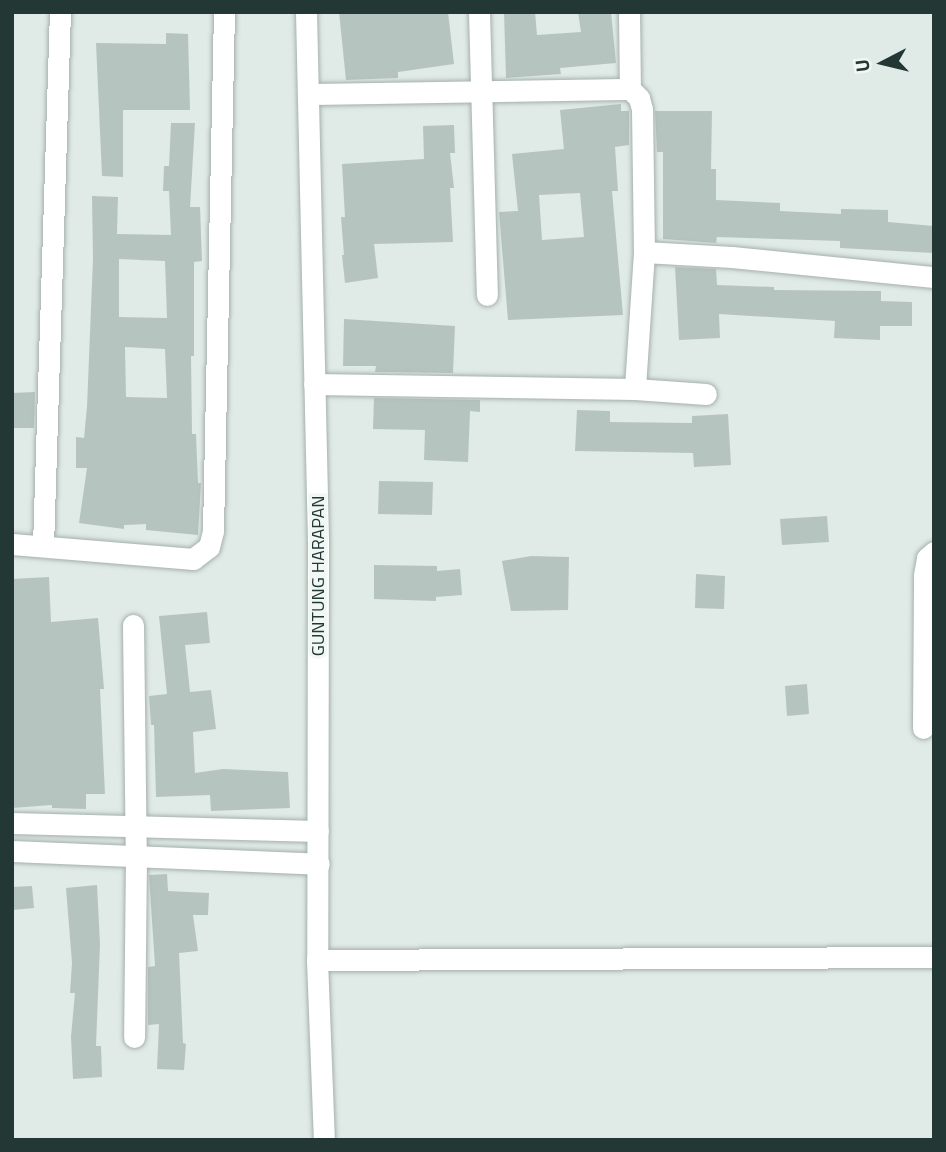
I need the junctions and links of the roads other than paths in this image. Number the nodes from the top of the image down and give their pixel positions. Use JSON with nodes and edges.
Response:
{"nodes":[{"id":1,"x":60,"y":12,"type":"edge"},
{"id":2,"x":224,"y":12,"type":"edge"},
{"id":3,"x":306,"y":12,"type":"edge"},
{"id":4,"x":479,"y":12,"type":"edge"},
{"id":5,"x":629,"y":12,"type":"edge"},
{"id":6,"x":630,"y":89,"type":"junction"},
{"id":7,"x":482,"y":91,"type":"junction"},
{"id":8,"x":308,"y":94,"type":"junction"},
{"id":9,"x":644,"y":252,"type":"junction"},
{"id":10,"x":934,"y":277,"type":"edge"},
{"id":11,"x":487,"y":295,"type":"dead end"},
{"id":12,"x":314,"y":384,"type":"junction"},
{"id":13,"x":635,"y":389,"type":"junction"},
{"id":14,"x":706,"y":394,"type":"dead end"},
{"id":15,"x":12,"y":544,"type":"edge"},
{"id":16,"x":43,"y":546,"type":"junction"},
{"id":17,"x":934,"y":552,"type":"edge"},
{"id":18,"x":133,"y":625,"type":"dead end"},
{"id":19,"x":923,"y":728,"type":"dead end"},
{"id":20,"x":12,"y":823,"type":"edge"},
{"id":21,"x":136,"y":825,"type":"junction"},
{"id":22,"x":318,"y":831,"type":"junction"},
{"id":23,"x":12,"y":851,"type":"edge"},
{"id":24,"x":136,"y":856,"type":"junction"},
{"id":25,"x":319,"y":864,"type":"junction"},
{"id":26,"x":934,"y":957,"type":"edge"},
{"id":27,"x":317,"y":960,"type":"junction"},
{"id":28,"x":134,"y":1037,"type":"dead end"},
{"id":29,"x":324,"y":1140,"type":"edge"}],
"edges":[{"from":1,"to":16,"type":"street"},
{"from":2,"to":16,"type":"street"},
{"from":3,"to":8,"type":"street","name":"GUNTUNG HARAPAN"},
{"from":4,"to":7,"type":"street"},
{"from":5,"to":6,"type":"street"},
{"from":6,"to":7,"type":"street"},
{"from":6,"to":9,"type":"street"},
{"from":7,"to":8,"type":"street"},
{"from":7,"to":11,"type":"street"},
{"from":8,"to":12,"type":"street","name":"GUNTUNG HARAPAN"},
{"from":9,"to":10,"type":"street"},
{"from":9,"to":13,"type":"street"},
{"from":12,"to":13,"type":"street"},
{"from":12,"to":22,"type":"street","name":"GUNTUNG HARAPAN"},
{"from":13,"to":14,"type":"street"},
{"from":15,"to":16,"type":"street"},
{"from":17,"to":19,"type":"street"},
{"from":18,"to":21,"type":"street"},
{"from":20,"to":21,"type":"street"},
{"from":21,"to":22,"type":"street"},
{"from":21,"to":24,"type":"street"},
{"from":22,"to":25,"type":"street","name":"GUNTUNG HARAPAN"},
{"from":23,"to":24,"type":"street"},
{"from":24,"to":25,"type":"street"},
{"from":24,"to":28,"type":"street"},
{"from":25,"to":27,"type":"street","name":"GUNTUNG HARAPAN"},
{"from":26,"to":27,"type":"street"},
{"from":27,"to":29,"type":"street","name":"GUNTUNG HARAPAN"}]}
